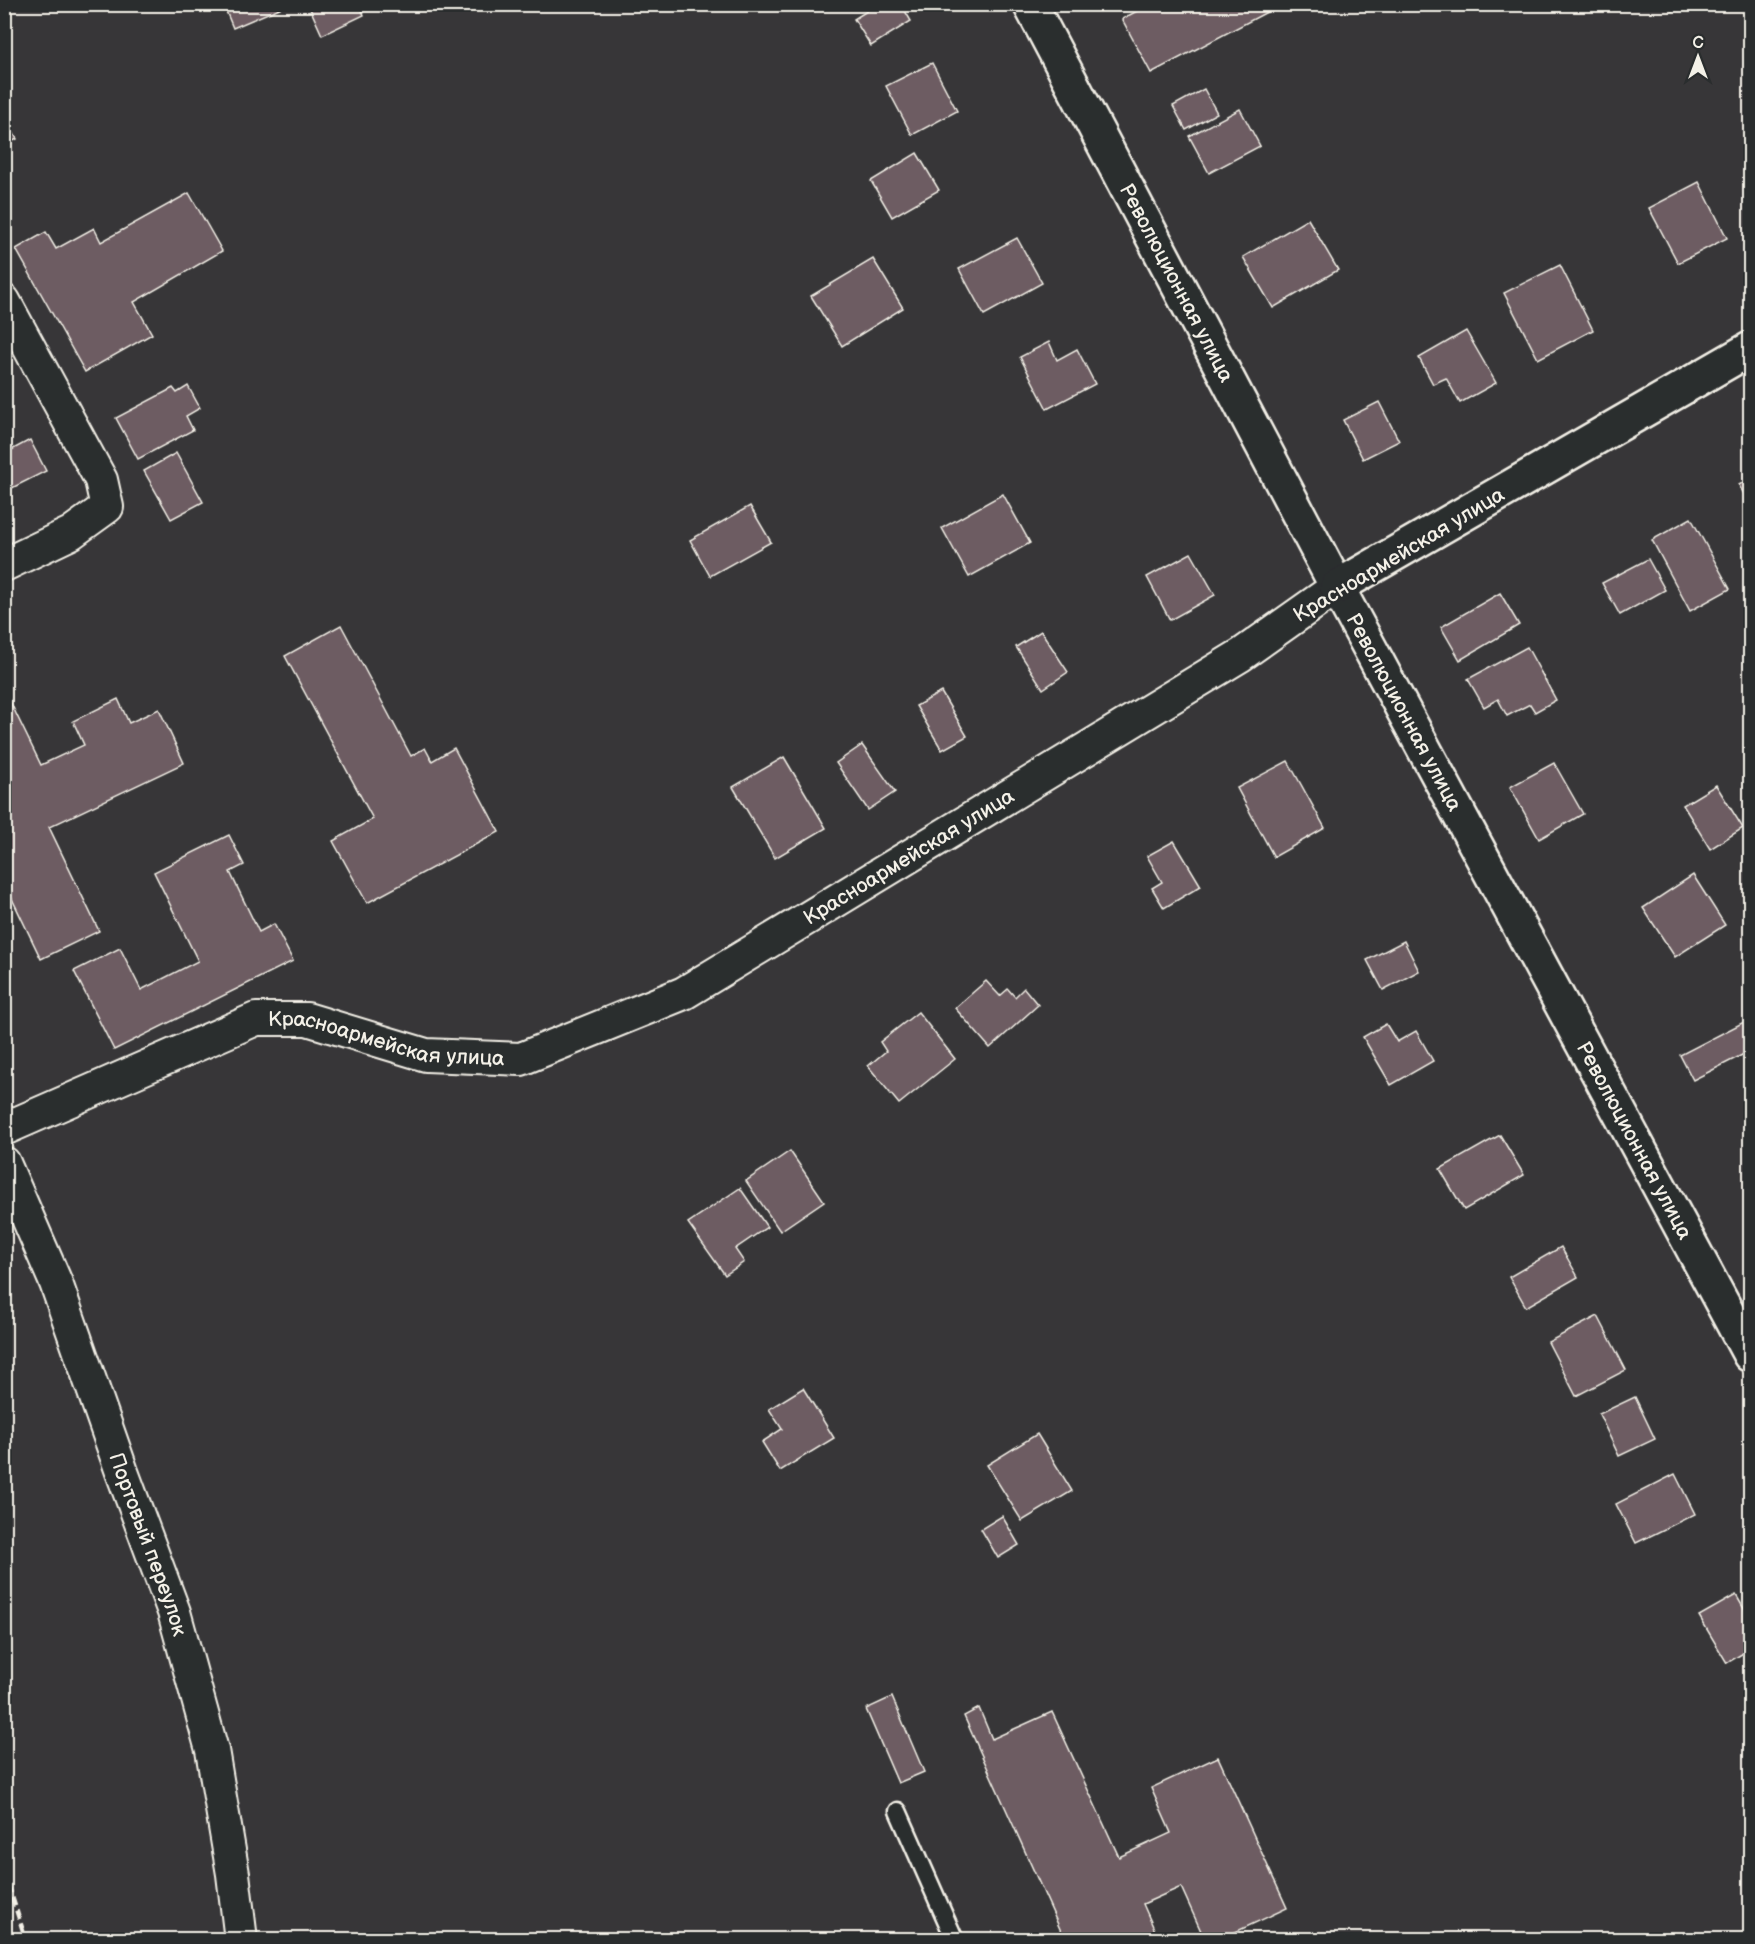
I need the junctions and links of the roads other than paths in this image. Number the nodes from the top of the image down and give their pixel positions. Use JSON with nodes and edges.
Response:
{"nodes":[{"id":1,"x":1030,"y":4,"type":"edge"},
{"id":2,"x":4,"y":301,"type":"edge"},
{"id":3,"x":1750,"y":349,"type":"edge"},
{"id":4,"x":4,"y":565,"type":"edge"},
{"id":5,"x":1337,"y":587,"type":"junction"},
{"id":6,"x":4,"y":1129,"type":"edge"},
{"id":7,"x":4,"y":1163,"type":"edge"},
{"id":8,"x":1750,"y":1355,"type":"edge"},
{"id":9,"x":898,"y":1811,"type":"dead end"},
{"id":10,"x":241,"y":1940,"type":"edge"},
{"id":11,"x":955,"y":1940,"type":"edge"}],
"edges":[{"from":1,"to":5,"type":"street","name":"Революционная улица"},
{"from":2,"to":4,"type":"street"},
{"from":3,"to":5,"type":"street","name":"Красноармейская улица"},
{"from":5,"to":6,"type":"street","name":"Красноармейская улица"},
{"from":5,"to":8,"type":"street","name":"Революционная улица"},
{"from":7,"to":10,"type":"street","name":"Портовый переулок"},
{"from":9,"to":11,"type":"lane"}]}
